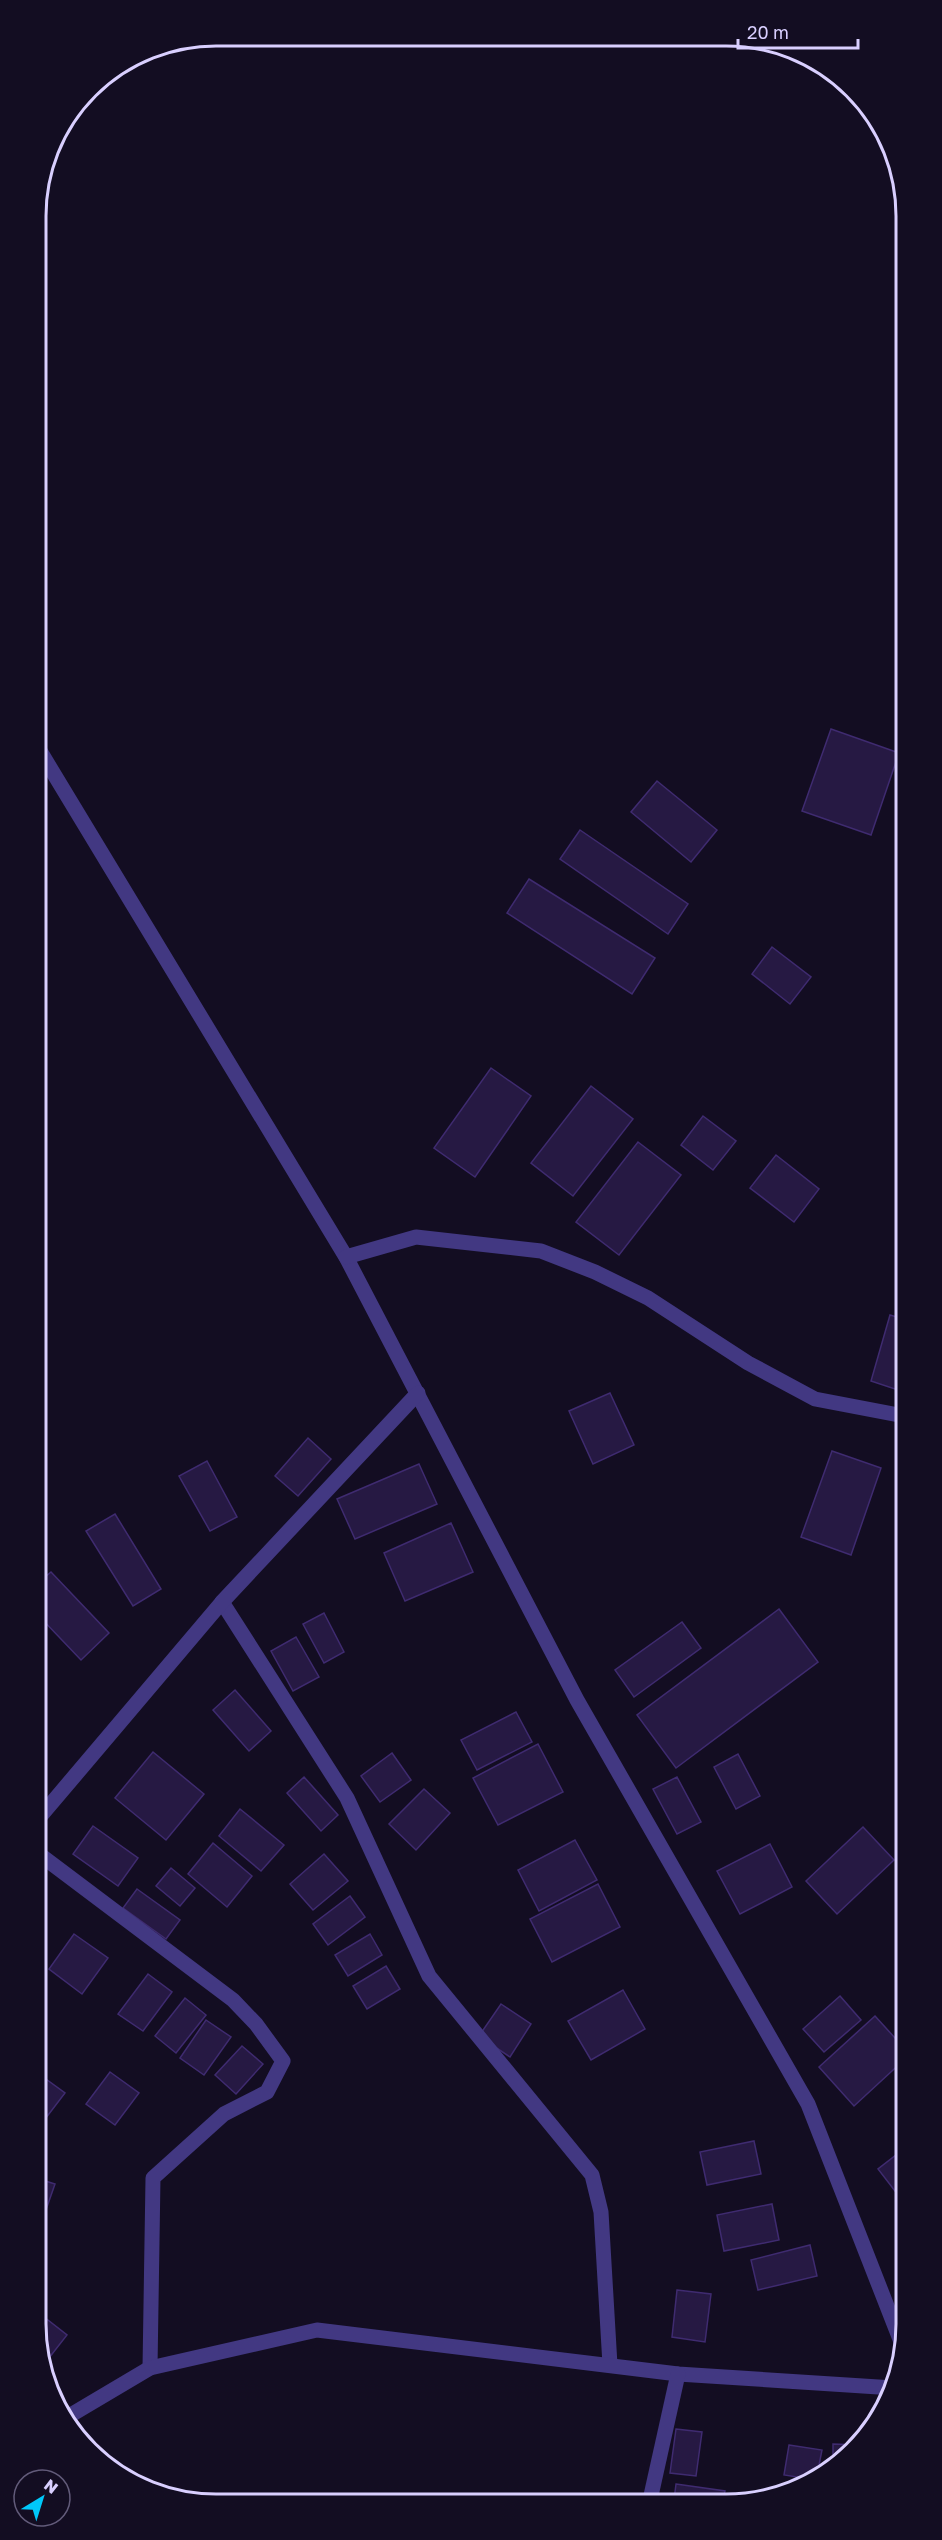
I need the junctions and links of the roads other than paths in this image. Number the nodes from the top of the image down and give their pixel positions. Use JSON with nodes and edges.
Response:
{"nodes":[{"id":1,"x":47,"y":762,"type":"edge"},
{"id":2,"x":346,"y":1257,"type":"junction"},
{"id":3,"x":418,"y":1393,"type":"junction"},
{"id":4,"x":895,"y":1414,"type":"edge"},
{"id":5,"x":222,"y":1602,"type":"junction"},
{"id":6,"x":46,"y":1809,"type":"edge"},
{"id":7,"x":46,"y":1859,"type":"edge"},
{"id":8,"x":895,"y":2326,"type":"edge"},
{"id":9,"x":610,"y":2365,"type":"junction"},
{"id":10,"x":150,"y":2368,"type":"junction"},
{"id":11,"x":678,"y":2373,"type":"junction"},
{"id":12,"x":884,"y":2387,"type":"edge"},
{"id":13,"x":73,"y":2415,"type":"edge"},
{"id":14,"x":651,"y":2494,"type":"edge"}],
"edges":[{"from":1,"to":2,"type":"street"},
{"from":2,"to":3,"type":"street"},
{"from":2,"to":4,"type":"street"},
{"from":3,"to":5,"type":"street"},
{"from":3,"to":8,"type":"street"},
{"from":5,"to":6,"type":"street"},
{"from":5,"to":9,"type":"street"},
{"from":7,"to":10,"type":"street"},
{"from":9,"to":10,"type":"street"},
{"from":9,"to":11,"type":"street"},
{"from":10,"to":13,"type":"street"},
{"from":11,"to":12,"type":"street"},
{"from":11,"to":14,"type":"street"}]}
